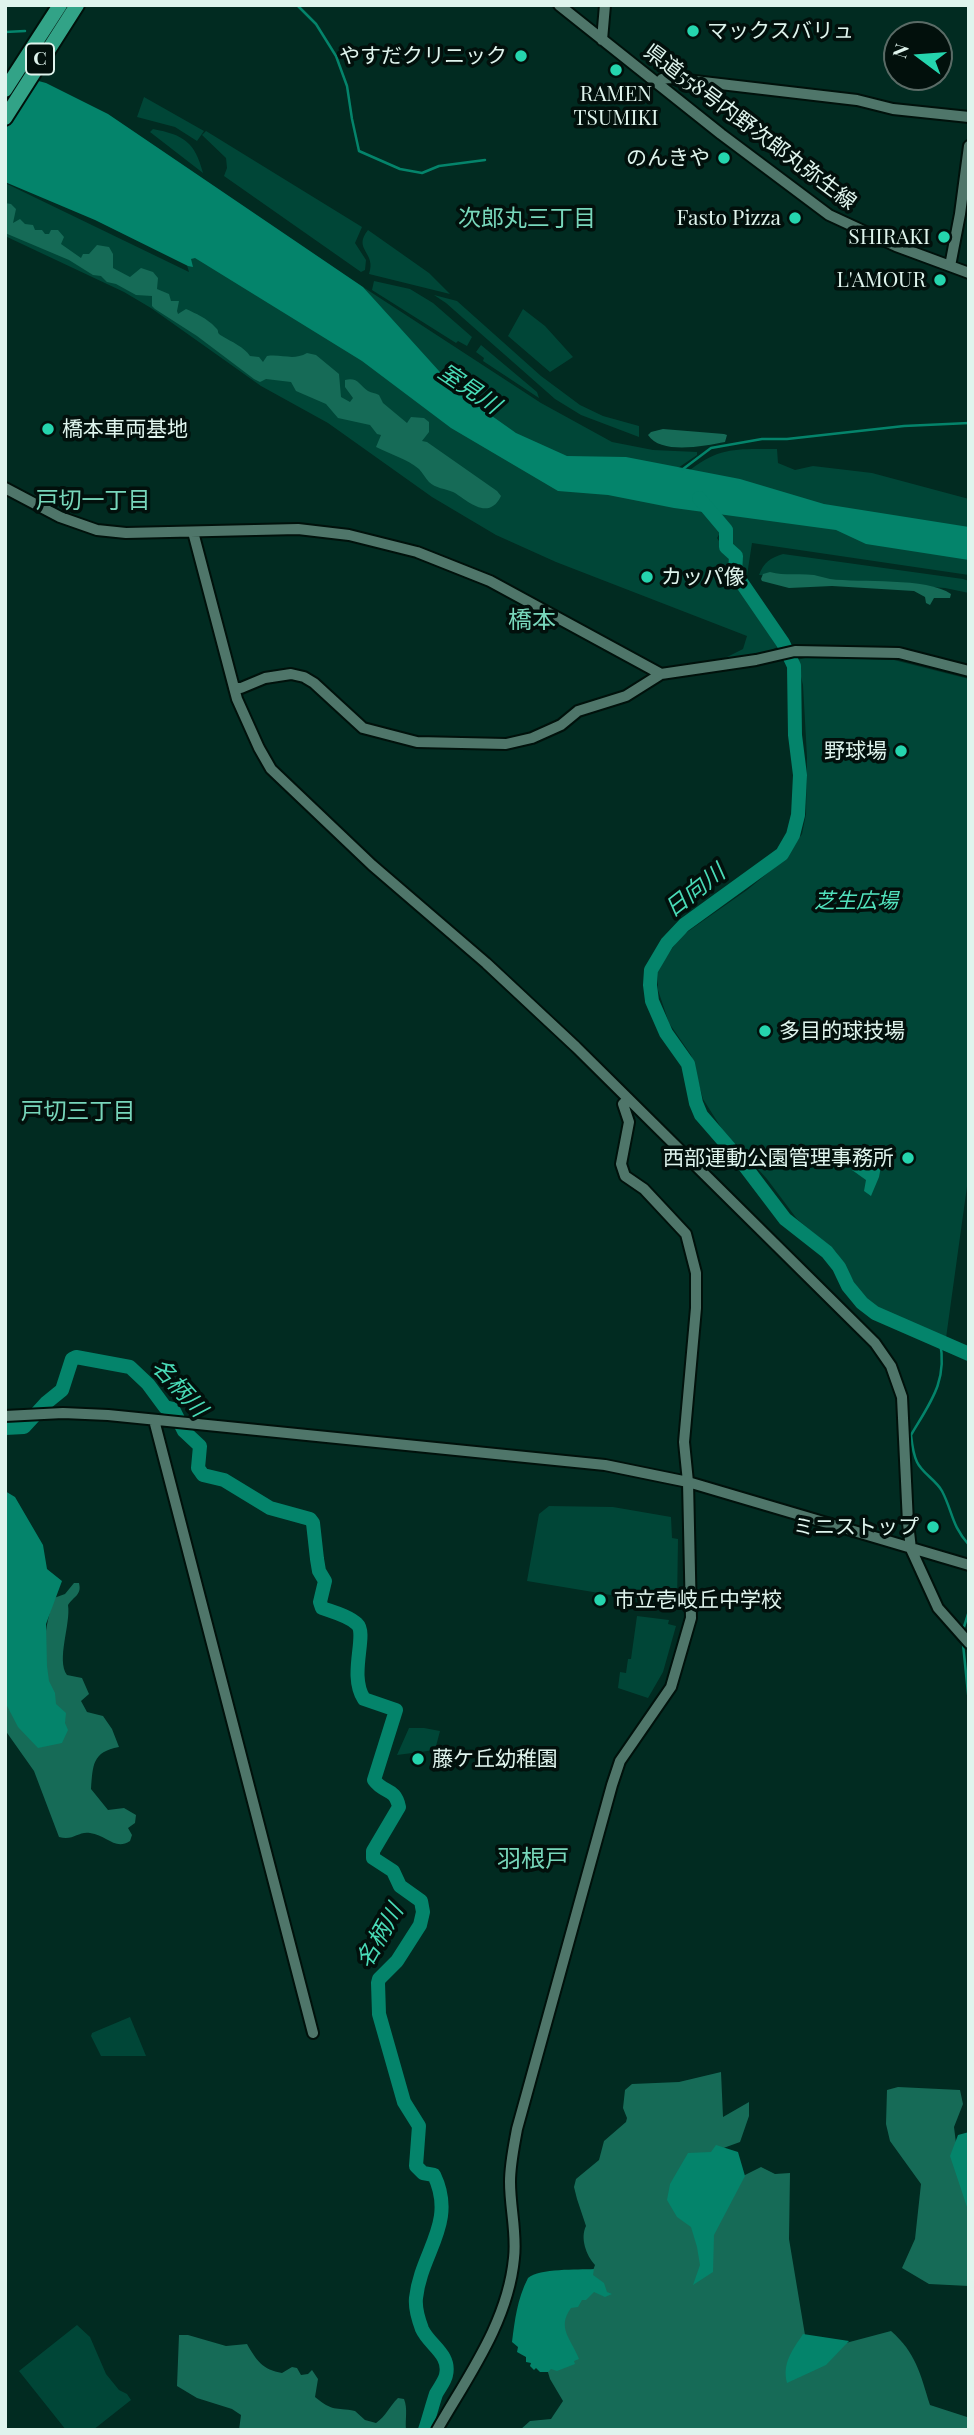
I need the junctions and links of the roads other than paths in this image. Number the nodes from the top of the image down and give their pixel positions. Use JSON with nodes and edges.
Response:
{"nodes":[{"id":1,"x":58,"y":5,"type":"edge"},
{"id":2,"x":76,"y":5,"type":"edge"},
{"id":3,"x":559,"y":5,"type":"edge"},
{"id":4,"x":606,"y":5,"type":"edge"},
{"id":5,"x":602,"y":40,"type":"junction"},
{"id":6,"x":5,"y":82,"type":"edge"},
{"id":7,"x":658,"y":83,"type":"junction"},
{"id":8,"x":5,"y":90,"type":"edge"},
{"id":9,"x":5,"y":116,"type":"edge"},
{"id":10,"x":969,"y":117,"type":"edge"},
{"id":11,"x":969,"y":146,"type":"edge"},
{"id":12,"x":950,"y":266,"type":"junction"},
{"id":13,"x":969,"y":273,"type":"edge"},
{"id":14,"x":5,"y":488,"type":"edge"},
{"id":15,"x":193,"y":532,"type":"junction"},
{"id":16,"x":969,"y":671,"type":"edge"},
{"id":17,"x":661,"y":674,"type":"junction"},
{"id":18,"x":234,"y":688,"type":"junction"},
{"id":19,"x":628,"y":1099,"type":"junction"},
{"id":20,"x":5,"y":1416,"type":"edge"},
{"id":21,"x":154,"y":1420,"type":"junction"},
{"id":22,"x":688,"y":1482,"type":"junction"},
{"id":23,"x":911,"y":1549,"type":"junction"},
{"id":24,"x":969,"y":1565,"type":"edge"},
{"id":25,"x":969,"y":1643,"type":"edge"},
{"id":26,"x":313,"y":2033,"type":"dead end"},
{"id":27,"x":437,"y":2430,"type":"edge"}],
"edges":[{"from":1,"to":6,"type":"highway"},
{"from":1,"to":8,"type":"highway","number":"C"},
{"from":2,"to":9,"type":"highway","number":"C"},
{"from":2,"to":9,"type":"highway"},
{"from":3,"to":5,"type":"street","name":"県道558号内野次郎丸弥生線"},
{"from":4,"to":5,"type":"street"},
{"from":5,"to":7,"type":"street","name":"県道558号内野次郎丸弥生線"},
{"from":7,"to":10,"type":"street"},
{"from":7,"to":12,"type":"street","name":"県道558号内野次郎丸弥生線"},
{"from":11,"to":12,"type":"street"},
{"from":12,"to":13,"type":"street","name":"県道558号内野次郎丸弥生線"},
{"from":14,"to":15,"type":"street"},
{"from":15,"to":17,"type":"street"},
{"from":15,"to":18,"type":"street"},
{"from":16,"to":17,"type":"street"},
{"from":17,"to":18,"type":"street"},
{"from":18,"to":19,"type":"street"},
{"from":19,"to":22,"type":"street"},
{"from":19,"to":23,"type":"street"},
{"from":20,"to":21,"type":"street"},
{"from":21,"to":22,"type":"street"},
{"from":21,"to":26,"type":"street"},
{"from":22,"to":23,"type":"street"},
{"from":22,"to":27,"type":"street"},
{"from":23,"to":24,"type":"street"},
{"from":23,"to":25,"type":"street"}]}
